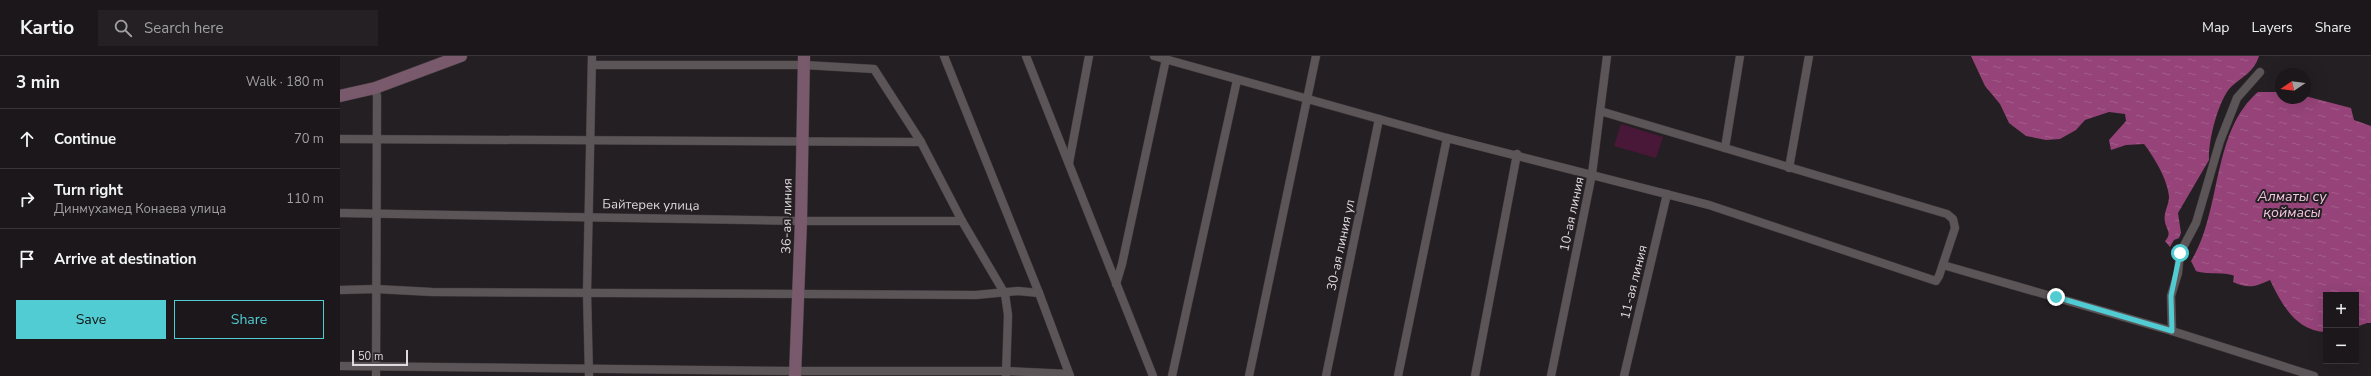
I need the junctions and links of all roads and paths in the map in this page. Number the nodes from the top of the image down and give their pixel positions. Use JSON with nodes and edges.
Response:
{"nodes":[{"id":1,"x":461,"y":56,"type":"edge"},
{"id":2,"x":592,"y":56,"type":"edge"},
{"id":3,"x":944,"y":56,"type":"edge"},
{"id":4,"x":1026,"y":56,"type":"edge"},
{"id":5,"x":1089,"y":56,"type":"edge"},
{"id":6,"x":1154,"y":56,"type":"edge"},
{"id":7,"x":1316,"y":56,"type":"edge"},
{"id":8,"x":1608,"y":56,"type":"edge"},
{"id":9,"x":1740,"y":56,"type":"edge"},
{"id":10,"x":1809,"y":56,"type":"edge"},
{"id":11,"x":1166,"y":59,"type":"junction"},
{"id":12,"x":804,"y":60,"type":"edge"},
{"id":13,"x":592,"y":65,"type":"junction"},
{"id":14,"x":2260,"y":72,"type":"dead end"},
{"id":15,"x":1237,"y":80,"type":"junction"},
{"id":16,"x":375,"y":88,"type":"junction"},
{"id":17,"x":340,"y":96,"type":"edge"},
{"id":18,"x":1307,"y":98,"type":"junction"},
{"id":19,"x":1600,"y":111,"type":"junction"},
{"id":20,"x":1379,"y":119,"type":"junction"},
{"id":21,"x":1447,"y":138,"type":"junction"},
{"id":22,"x":340,"y":139,"type":"edge"},
{"id":23,"x":377,"y":139,"type":"junction"},
{"id":24,"x":591,"y":140,"type":"junction"},
{"id":25,"x":801,"y":141,"type":"junction"},
{"id":26,"x":921,"y":142,"type":"junction"},
{"id":27,"x":1725,"y":148,"type":"junction"},
{"id":28,"x":1517,"y":154,"type":"junction"},
{"id":29,"x":1069,"y":164,"type":"junction"},
{"id":30,"x":1789,"y":168,"type":"junction"},
{"id":31,"x":1592,"y":174,"type":"junction"},
{"id":32,"x":1668,"y":194,"type":"junction"},
{"id":33,"x":340,"y":213,"type":"edge"},
{"id":34,"x":377,"y":213,"type":"junction"},
{"id":35,"x":590,"y":216,"type":"junction"},
{"id":36,"x":801,"y":221,"type":"junction"},
{"id":37,"x":962,"y":221,"type":"junction"},
{"id":38,"x":1943,"y":265,"type":"junction"},
{"id":39,"x":1116,"y":284,"type":"junction"},
{"id":40,"x":376,"y":289,"type":"junction"},
{"id":41,"x":340,"y":290,"type":"edge"},
{"id":42,"x":587,"y":292,"type":"junction"},
{"id":43,"x":1039,"y":293,"type":"junction"},
{"id":44,"x":799,"y":294,"type":"junction"},
{"id":45,"x":1005,"y":294,"type":"junction"},
{"id":46,"x":2172,"y":331,"type":"junction"},
{"id":47,"x":340,"y":366,"type":"edge"},
{"id":48,"x":376,"y":366,"type":"junction"},
{"id":49,"x":590,"y":372,"type":"edge"},
{"id":50,"x":1006,"y":373,"type":"edge"},
{"id":51,"x":795,"y":374,"type":"edge"},
{"id":52,"x":1069,"y":375,"type":"edge"},
{"id":53,"x":376,"y":376,"type":"edge"},
{"id":54,"x":1153,"y":376,"type":"edge"},
{"id":55,"x":1172,"y":376,"type":"edge"},
{"id":56,"x":1249,"y":376,"type":"edge"},
{"id":57,"x":1326,"y":376,"type":"edge"},
{"id":58,"x":1398,"y":376,"type":"edge"},
{"id":59,"x":1475,"y":376,"type":"edge"},
{"id":60,"x":1551,"y":376,"type":"edge"},
{"id":61,"x":1624,"y":376,"type":"edge"},
{"id":62,"x":2314,"y":376,"type":"edge"}],
"edges":[{"from":1,"to":16,"type":"street"},
{"from":2,"to":13,"type":"street"},
{"from":3,"to":43,"type":"street"},
{"from":4,"to":29,"type":"street"},
{"from":5,"to":29,"type":"street"},
{"from":6,"to":11,"type":"street"},
{"from":7,"to":18,"type":"street"},
{"from":8,"to":19,"type":"street","name":"10-ая линия"},
{"from":9,"to":27,"type":"street"},
{"from":10,"to":30,"type":"street"},
{"from":11,"to":15,"type":"street"},
{"from":11,"to":39,"type":"street"},
{"from":12,"to":13,"type":"street"},
{"from":12,"to":25,"type":"street","name":"36-ая линия"},
{"from":12,"to":26,"type":"street"},
{"from":13,"to":24,"type":"street"},
{"from":14,"to":46,"type":"street"},
{"from":15,"to":18,"type":"street"},
{"from":15,"to":55,"type":"street"},
{"from":16,"to":17,"type":"street"},
{"from":16,"to":23,"type":"street"},
{"from":18,"to":20,"type":"street"},
{"from":18,"to":56,"type":"street"},
{"from":19,"to":27,"type":"street"},
{"from":19,"to":31,"type":"street","name":"10-ая линия"},
{"from":20,"to":21,"type":"street"},
{"from":20,"to":57,"type":"street","name":"30-ая линия ул"},
{"from":21,"to":28,"type":"street"},
{"from":21,"to":58,"type":"street"},
{"from":22,"to":23,"type":"street"},
{"from":23,"to":24,"type":"street"},
{"from":23,"to":34,"type":"street"},
{"from":24,"to":25,"type":"street"},
{"from":24,"to":35,"type":"street"},
{"from":25,"to":26,"type":"street"},
{"from":25,"to":36,"type":"street","name":"36-ая линия"},
{"from":26,"to":37,"type":"street"},
{"from":27,"to":30,"type":"street"},
{"from":28,"to":31,"type":"street"},
{"from":28,"to":59,"type":"street"},
{"from":29,"to":39,"type":"street"},
{"from":30,"to":38,"type":"street"},
{"from":31,"to":32,"type":"street"},
{"from":31,"to":60,"type":"street","name":"10-ая линия"},
{"from":32,"to":38,"type":"street"},
{"from":32,"to":61,"type":"street","name":"11-ая линия"},
{"from":33,"to":34,"type":"street","name":"Байтерек улица"},
{"from":34,"to":35,"type":"street","name":"Байтерек улица"},
{"from":34,"to":40,"type":"street"},
{"from":35,"to":36,"type":"street","name":"Байтерек улица"},
{"from":35,"to":42,"type":"street"},
{"from":36,"to":37,"type":"street","name":"Байтерек улица"},
{"from":36,"to":44,"type":"street","name":"36-ая линия"},
{"from":37,"to":45,"type":"street"},
{"from":38,"to":46,"type":"street"},
{"from":39,"to":54,"type":"street"},
{"from":40,"to":41,"type":"street"},
{"from":40,"to":42,"type":"street"},
{"from":40,"to":48,"type":"street"},
{"from":42,"to":44,"type":"street"},
{"from":42,"to":49,"type":"street"},
{"from":43,"to":45,"type":"street"},
{"from":43,"to":52,"type":"street"},
{"from":44,"to":45,"type":"street"},
{"from":44,"to":51,"type":"street","name":"36-ая линия"},
{"from":45,"to":50,"type":"street"},
{"from":46,"to":62,"type":"street"},
{"from":47,"to":48,"type":"street"},
{"from":48,"to":49,"type":"street"},
{"from":48,"to":53,"type":"street"},
{"from":49,"to":51,"type":"street"},
{"from":50,"to":51,"type":"street"},
{"from":50,"to":52,"type":"street"}]}
